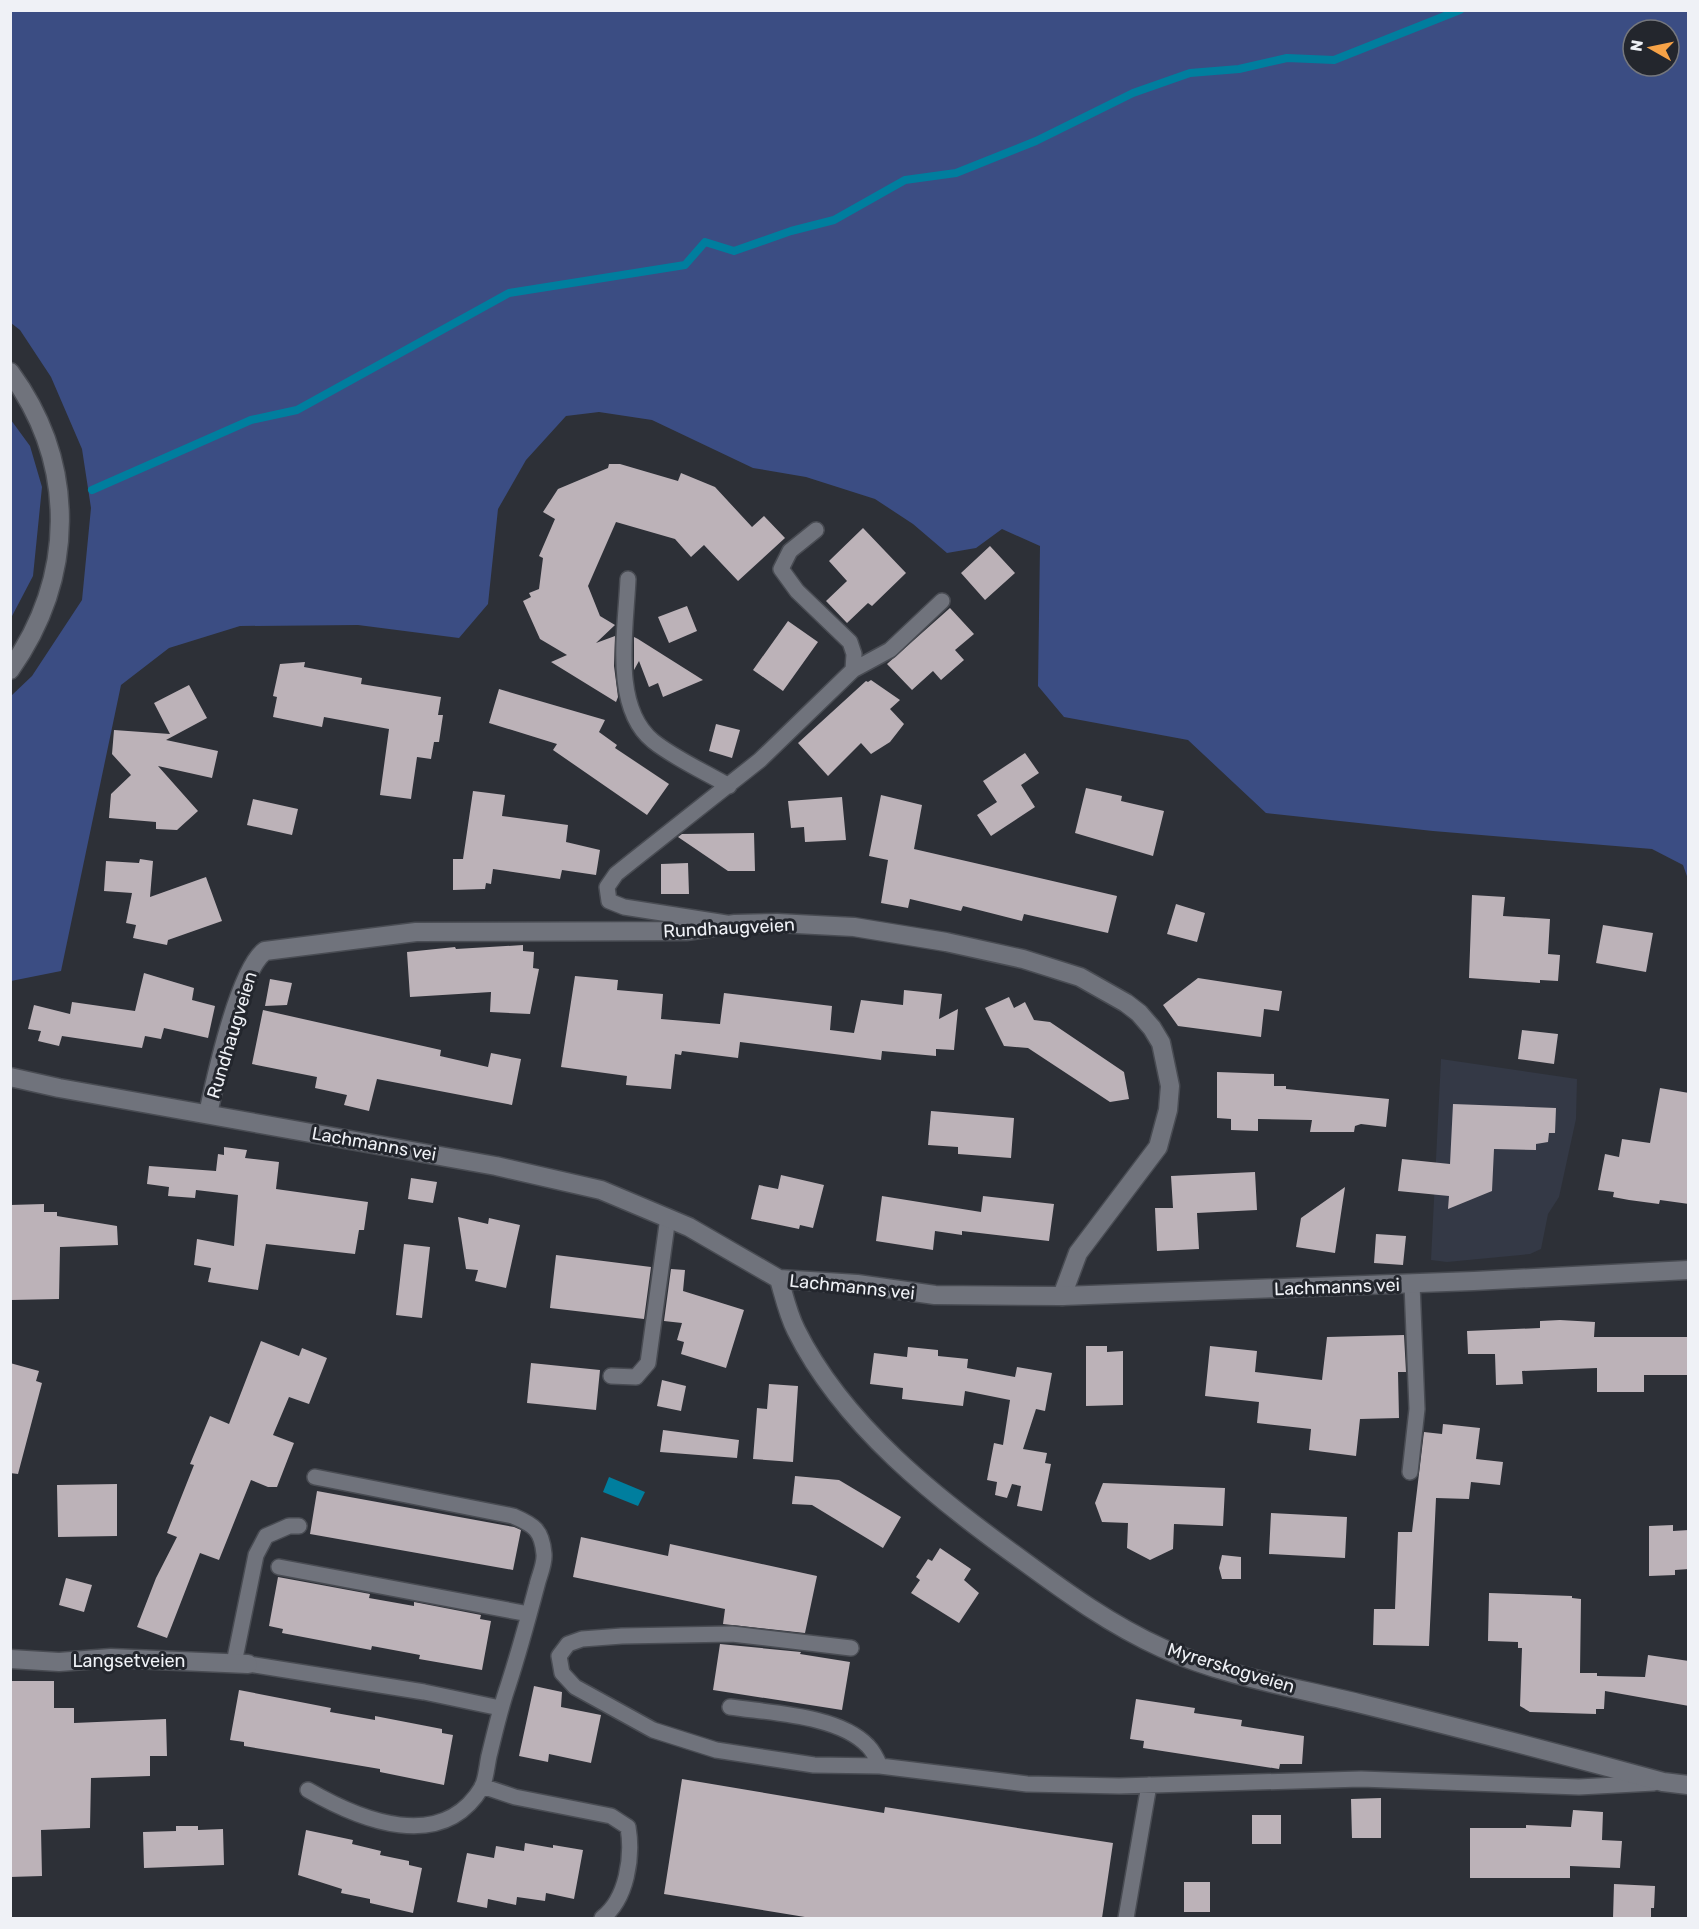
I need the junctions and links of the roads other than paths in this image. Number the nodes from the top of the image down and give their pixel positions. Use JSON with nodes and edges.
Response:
{"nodes":[{"id":1,"x":10,"y":372,"type":"edge"},
{"id":2,"x":816,"y":530,"type":"dead end"},
{"id":3,"x":628,"y":579,"type":"dead end"},
{"id":4,"x":942,"y":601,"type":"dead end"},
{"id":5,"x":10,"y":670,"type":"edge"},
{"id":6,"x":853,"y":670,"type":"junction"},
{"id":7,"x":729,"y":786,"type":"junction"},
{"id":8,"x":735,"y":924,"type":"junction"},
{"id":9,"x":10,"y":1077,"type":"edge"},
{"id":10,"x":208,"y":1114,"type":"junction"},
{"id":11,"x":668,"y":1217,"type":"junction"},
{"id":12,"x":1689,"y":1270,"type":"edge"},
{"id":13,"x":779,"y":1279,"type":"junction"},
{"id":14,"x":1412,"y":1284,"type":"junction"},
{"id":15,"x":1062,"y":1296,"type":"junction"},
{"id":16,"x":611,"y":1376,"type":"dead end"},
{"id":17,"x":1410,"y":1472,"type":"dead end"},
{"id":18,"x":315,"y":1477,"type":"dead end"},
{"id":19,"x":299,"y":1526,"type":"dead end"},
{"id":20,"x":279,"y":1567,"type":"dead end"},
{"id":21,"x":529,"y":1614,"type":"junction"},
{"id":22,"x":851,"y":1648,"type":"dead end"},
{"id":23,"x":10,"y":1659,"type":"edge"},
{"id":24,"x":241,"y":1663,"type":"junction"},
{"id":25,"x":730,"y":1707,"type":"dead end"},
{"id":26,"x":500,"y":1708,"type":"junction"},
{"id":27,"x":880,"y":1766,"type":"junction"},
{"id":28,"x":1663,"y":1782,"type":"junction"},
{"id":29,"x":1149,"y":1785,"type":"junction"},
{"id":30,"x":1689,"y":1785,"type":"edge"},
{"id":31,"x":482,"y":1786,"type":"junction"},
{"id":32,"x":308,"y":1790,"type":"dead end"},
{"id":33,"x":602,"y":1918,"type":"edge"},
{"id":34,"x":1126,"y":1918,"type":"edge"}],
"edges":[{"from":1,"to":5,"type":"street"},
{"from":2,"to":6,"type":"lane"},
{"from":3,"to":7,"type":"lane"},
{"from":4,"to":6,"type":"lane"},
{"from":6,"to":7,"type":"lane"},
{"from":7,"to":8,"type":"lane"},
{"from":8,"to":10,"type":"street","name":"Rundhaugveien"},
{"from":8,"to":15,"type":"street","name":"Rundhaugveien"},
{"from":9,"to":10,"type":"street","name":"Lachmanns vei"},
{"from":10,"to":11,"type":"street","name":"Lachmanns vei"},
{"from":11,"to":13,"type":"street","name":"Lachmanns vei"},
{"from":11,"to":16,"type":"lane"},
{"from":12,"to":14,"type":"street","name":"Lachmanns vei"},
{"from":13,"to":15,"type":"street","name":"Lachmanns vei"},
{"from":13,"to":28,"type":"street","name":"Myrerskogveien"},
{"from":14,"to":15,"type":"street","name":"Lachmanns vei"},
{"from":14,"to":17,"type":"lane"},
{"from":18,"to":21,"type":"lane"},
{"from":19,"to":24,"type":"lane"},
{"from":20,"to":21,"type":"lane"},
{"from":21,"to":26,"type":"lane"},
{"from":22,"to":27,"type":"lane"},
{"from":23,"to":24,"type":"street","name":"Langsetveien"},
{"from":24,"to":26,"type":"lane"},
{"from":25,"to":27,"type":"lane"},
{"from":26,"to":31,"type":"lane"},
{"from":27,"to":29,"type":"lane"},
{"from":28,"to":29,"type":"lane"},
{"from":28,"to":30,"type":"street","name":"Myrerskogveien"},
{"from":29,"to":34,"type":"lane"},
{"from":31,"to":32,"type":"lane"},
{"from":31,"to":33,"type":"lane"}]}
